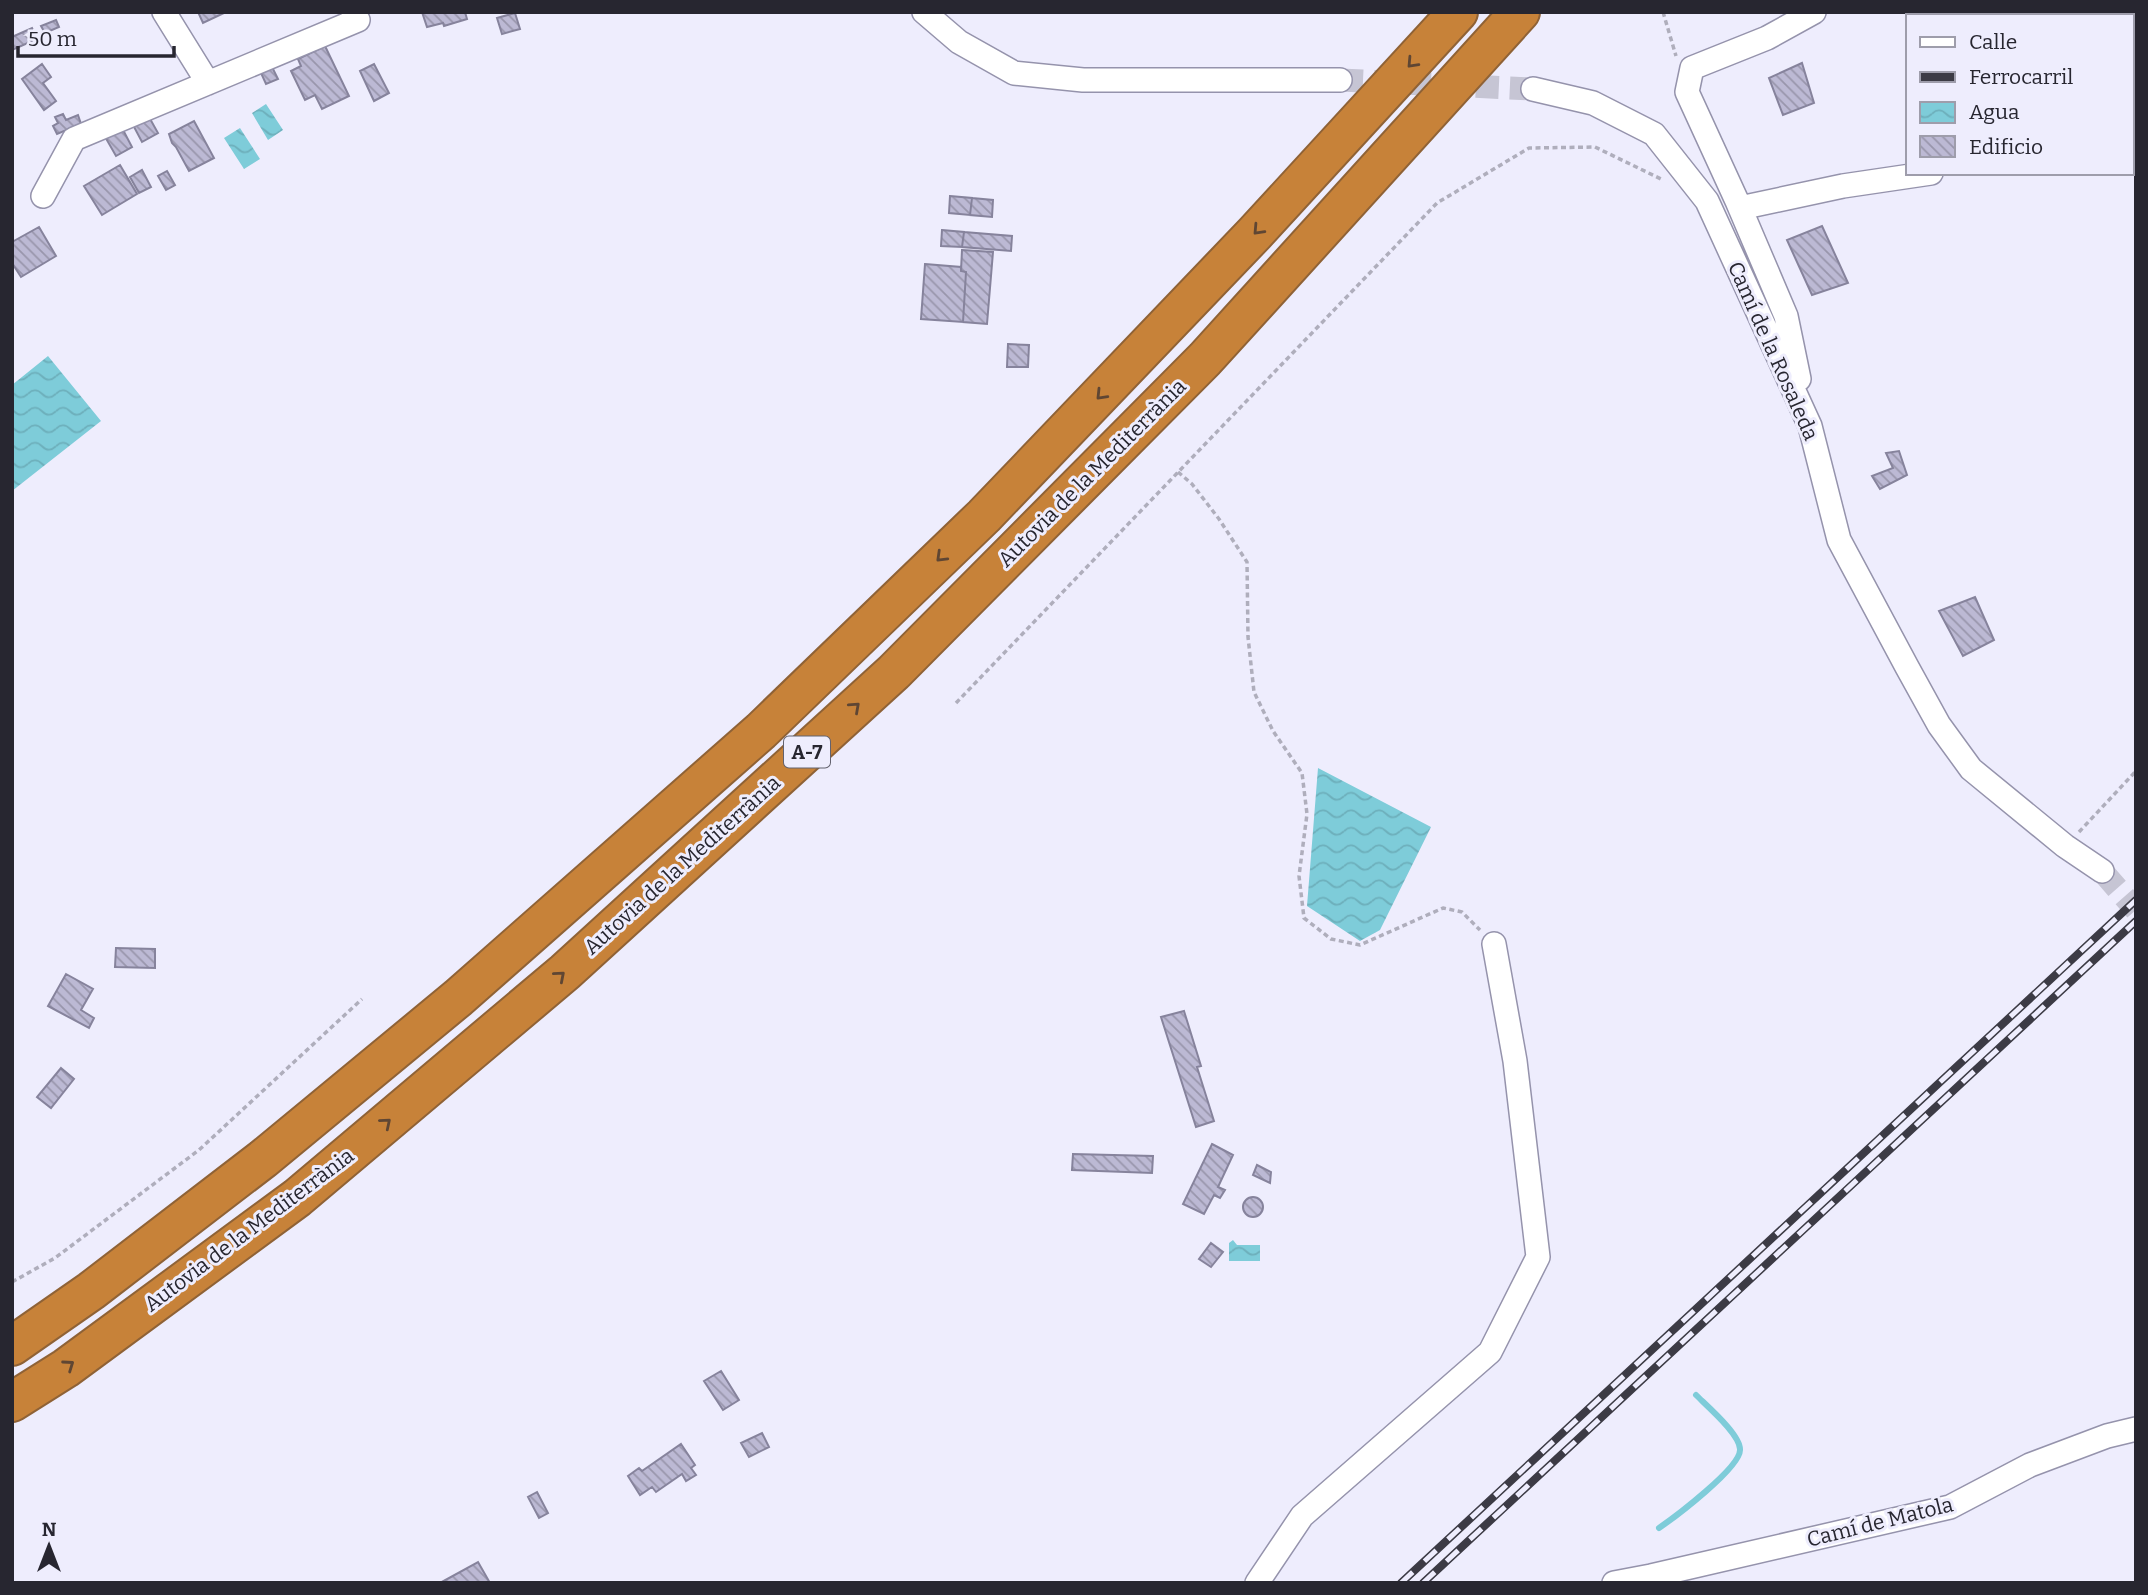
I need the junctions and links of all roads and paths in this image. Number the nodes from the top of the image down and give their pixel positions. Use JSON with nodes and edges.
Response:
{"nodes":[{"id":1,"x":164,"y":12,"type":"edge"},
{"id":2,"x":353,"y":12,"type":"edge"},
{"id":3,"x":924,"y":12,"type":"edge"},
{"id":4,"x":1458,"y":12,"type":"edge"},
{"id":5,"x":1520,"y":12,"type":"edge"},
{"id":6,"x":1814,"y":12,"type":"edge"},
{"id":7,"x":1340,"y":80,"type":"tunnel mouth"},
{"id":8,"x":208,"y":83,"type":"junction"},
{"id":9,"x":1533,"y":89,"type":"tunnel mouth"},
{"id":10,"x":1917,"y":175,"type":"edge"},
{"id":11,"x":43,"y":196,"type":"dead end"},
{"id":12,"x":1707,"y":201,"type":"junction"},
{"id":13,"x":1740,"y":208,"type":"junction"},
{"id":14,"x":1810,"y":426,"type":"junction"},
{"id":15,"x":1178,"y":472,"type":"junction"},
{"id":16,"x":956,"y":703,"type":"dead end"},
{"id":17,"x":2136,"y":771,"type":"edge"},
{"id":18,"x":2066,"y":846,"type":"junction"},
{"id":19,"x":2102,"y":871,"type":"tunnel mouth"},
{"id":20,"x":1494,"y":944,"type":"joint"},
{"id":21,"x":362,"y":999,"type":"dead end"},
{"id":22,"x":12,"y":1282,"type":"edge"},
{"id":23,"x":12,"y":1346,"type":"edge"},
{"id":24,"x":12,"y":1402,"type":"edge"},
{"id":25,"x":2136,"y":1429,"type":"edge"},
{"id":26,"x":1256,"y":1583,"type":"edge"},
{"id":27,"x":1614,"y":1583,"type":"edge"}],
"edges":[{"from":1,"to":8,"type":"street"},
{"from":2,"to":8,"type":"street"},
{"from":3,"to":7,"type":"street"},
{"from":4,"to":23,"type":"highway","number":"A-7","one_way":true},
{"from":24,"to":5,"type":"highway","name":"Autovia de la Mediterrània","number":"A-7","one_way":true},
{"from":6,"to":13,"type":"street"},
{"from":8,"to":11,"type":"street"},
{"from":9,"to":12,"type":"street","name":"Camí de la Rosaleda"},
{"from":10,"to":13,"type":"street"},
{"from":12,"to":14,"type":"street","name":"Camí de la Rosaleda"},
{"from":12,"to":15,"type":"path"},
{"from":13,"to":14,"type":"street"},
{"from":14,"to":18,"type":"street","name":"Camí de la Rosaleda"},
{"from":15,"to":16,"type":"path"},
{"from":15,"to":20,"type":"path"},
{"from":17,"to":18,"type":"path"},
{"from":18,"to":19,"type":"street","name":"Camí de la Rosaleda"},
{"from":20,"to":26,"type":"street"},
{"from":21,"to":22,"type":"path"},
{"from":25,"to":27,"type":"street","name":"Camí de Matola"}]}
